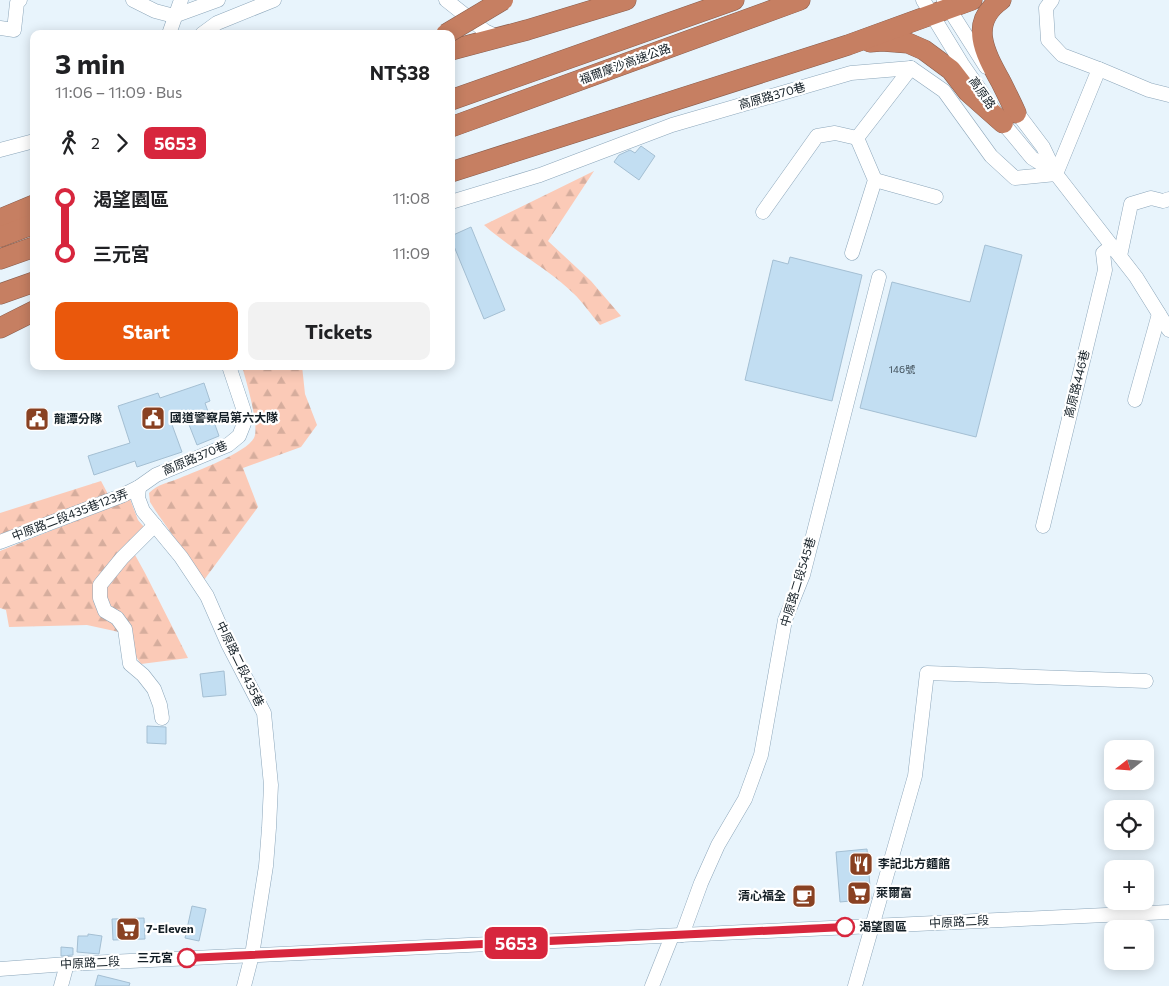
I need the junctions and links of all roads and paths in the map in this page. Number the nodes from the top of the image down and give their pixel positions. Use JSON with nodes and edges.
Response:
{"nodes":[{"id":1,"x":20,"y":0,"type":"edge"},
{"id":2,"x":133,"y":0,"type":"edge"},
{"id":3,"x":181,"y":0,"type":"edge"},
{"id":4,"x":218,"y":0,"type":"edge"},
{"id":5,"x":274,"y":0,"type":"edge"},
{"id":6,"x":446,"y":0,"type":"edge"},
{"id":7,"x":503,"y":0,"type":"edge"},
{"id":8,"x":626,"y":0,"type":"edge"},
{"id":9,"x":734,"y":0,"type":"edge"},
{"id":10,"x":800,"y":0,"type":"edge"},
{"id":11,"x":972,"y":0,"type":"edge"},
{"id":12,"x":1002,"y":0,"type":"edge"},
{"id":13,"x":1052,"y":0,"type":"edge"},
{"id":14,"x":936,"y":6,"type":"edge"},
{"id":15,"x":465,"y":15,"type":"junction"},
{"id":16,"x":174,"y":16,"type":"junction"},
{"id":17,"x":0,"y":28,"type":"edge"},
{"id":18,"x":170,"y":30,"type":"edge"},
{"id":19,"x":207,"y":30,"type":"edge"},
{"id":20,"x":455,"y":37,"type":"edge"},
{"id":21,"x":498,"y":37,"type":"junction"},
{"id":22,"x":455,"y":41,"type":"edge"},
{"id":23,"x":455,"y":44,"type":"edge"},
{"id":24,"x":848,"y":45,"type":"junction"},
{"id":25,"x":911,"y":68,"type":"junction"},
{"id":26,"x":1099,"y":69,"type":"junction"},
{"id":27,"x":1169,"y":95,"type":"edge"},
{"id":28,"x":455,"y":99,"type":"edge"},
{"id":29,"x":1010,"y":118,"type":"junction"},
{"id":30,"x":455,"y":126,"type":"edge"},
{"id":31,"x":857,"y":138,"type":"junction"},
{"id":32,"x":30,"y":142,"type":"edge"},
{"id":33,"x":0,"y":150,"type":"edge"},
{"id":34,"x":455,"y":171,"type":"edge"},
{"id":35,"x":1056,"y":174,"type":"junction"},
{"id":36,"x":875,"y":180,"type":"junction"},
{"id":37,"x":936,"y":197,"type":"dead end"},
{"id":38,"x":1169,"y":199,"type":"edge"},
{"id":39,"x":455,"y":201,"type":"edge"},
{"id":40,"x":30,"y":207,"type":"edge"},
{"id":41,"x":763,"y":212,"type":"dead end"},
{"id":42,"x":0,"y":219,"type":"edge"},
{"id":43,"x":30,"y":226,"type":"edge"},
{"id":44,"x":0,"y":237,"type":"edge"},
{"id":45,"x":30,"y":249,"type":"edge"},
{"id":46,"x":1116,"y":251,"type":"junction"},
{"id":47,"x":852,"y":253,"type":"dead end"},
{"id":48,"x":0,"y":260,"type":"edge"},
{"id":49,"x":879,"y":278,"type":"dead end"},
{"id":50,"x":30,"y":283,"type":"edge"},
{"id":51,"x":0,"y":294,"type":"edge"},
{"id":52,"x":30,"y":311,"type":"edge"},
{"id":53,"x":30,"y":312,"type":"edge"},
{"id":54,"x":1159,"y":314,"type":"junction"},
{"id":55,"x":0,"y":321,"type":"edge"},
{"id":56,"x":0,"y":328,"type":"edge"},
{"id":57,"x":1169,"y":330,"type":"edge"},
{"id":58,"x":230,"y":370,"type":"edge"},
{"id":59,"x":1135,"y":400,"type":"dead end"},
{"id":60,"x":139,"y":487,"type":"junction"},
{"id":61,"x":155,"y":525,"type":"junction"},
{"id":62,"x":1043,"y":526,"type":"dead end"},
{"id":63,"x":0,"y":542,"type":"edge"},
{"id":64,"x":1146,"y":681,"type":"dead end"},
{"id":65,"x":162,"y":718,"type":"dead end"},
{"id":66,"x":1169,"y":912,"type":"edge"},
{"id":67,"x":871,"y":926,"type":"junction"},
{"id":68,"x":677,"y":935,"type":"junction"},
{"id":69,"x":252,"y":955,"type":"junction"},
{"id":70,"x":67,"y":964,"type":"junction"},
{"id":71,"x":0,"y":969,"type":"edge"},
{"id":72,"x":60,"y":986,"type":"edge"},
{"id":73,"x":244,"y":986,"type":"edge"},
{"id":74,"x":652,"y":986,"type":"edge"},
{"id":75,"x":855,"y":986,"type":"edge"}],
"edges":[{"from":1,"to":17,"type":"street"},
{"from":2,"to":16,"type":"street"},
{"from":3,"to":16,"type":"street"},
{"from":4,"to":16,"type":"street"},
{"from":5,"to":19,"type":"street"},
{"from":6,"to":15,"type":"street"},
{"from":7,"to":22,"type":"highway","bridge":true},
{"from":8,"to":21,"type":"highway"},
{"from":9,"to":28,"type":"highway","name":"福爾摩沙高速公路"},
{"from":10,"to":30,"type":"highway","name":"福爾摩沙高速公路"},
{"from":11,"to":14,"type":"highway"},
{"from":12,"to":29,"type":"highway"},
{"from":13,"to":26,"type":"street"},
{"from":14,"to":24,"type":"highway"},
{"from":14,"to":29,"type":"street","name":"高原路"},
{"from":15,"to":20,"type":"street"},
{"from":15,"to":21,"type":"street"},
{"from":16,"to":18,"type":"street"},
{"from":21,"to":23,"type":"highway"},
{"from":24,"to":29,"type":"highway"},
{"from":24,"to":34,"type":"highway"},
{"from":25,"to":31,"type":"street"},
{"from":25,"to":35,"type":"street"},
{"from":25,"to":39,"type":"street","name":"高原路370巷"},
{"from":26,"to":27,"type":"street"},
{"from":26,"to":35,"type":"street"},
{"from":29,"to":35,"type":"street","name":"高原路"},
{"from":31,"to":36,"type":"street"},
{"from":31,"to":41,"type":"street"},
{"from":32,"to":33,"type":"street"},
{"from":35,"to":46,"type":"street","name":"高原路"},
{"from":36,"to":37,"type":"street"},
{"from":36,"to":47,"type":"street"},
{"from":38,"to":46,"type":"street"},
{"from":40,"to":42,"type":"highway"},
{"from":43,"to":44,"type":"highway"},
{"from":45,"to":48,"type":"highway"},
{"from":46,"to":54,"type":"street","name":"高原路"},
{"from":46,"to":62,"type":"street","name":"高原路446巷"},
{"from":49,"to":68,"type":"street","name":"中原路二段545巷"},
{"from":50,"to":51,"type":"highway"},
{"from":52,"to":55,"type":"highway"},
{"from":53,"to":56,"type":"highway"},
{"from":54,"to":57,"type":"street","name":"高原路"},
{"from":54,"to":59,"type":"street"},
{"from":58,"to":60,"type":"street","name":"高原路370巷"},
{"from":60,"to":61,"type":"street","name":"中原路二段435巷"},
{"from":60,"to":63,"type":"street","name":"中原路二段435巷123弄"},
{"from":61,"to":65,"type":"street"},
{"from":61,"to":69,"type":"street","name":"中原路二段435巷"},
{"from":64,"to":67,"type":"street"},
{"from":66,"to":67,"type":"street","name":"中原路二段"},
{"from":67,"to":68,"type":"street","name":"中原路二段"},
{"from":67,"to":75,"type":"street"},
{"from":68,"to":69,"type":"street","name":"中原路二段"},
{"from":68,"to":74,"type":"street","name":"中原路二段545巷"},
{"from":69,"to":70,"type":"street","name":"中原路二段"},
{"from":69,"to":73,"type":"street","name":"中原路二段435巷"},
{"from":70,"to":71,"type":"street","name":"中原路二段"},
{"from":70,"to":72,"type":"street"}]}
